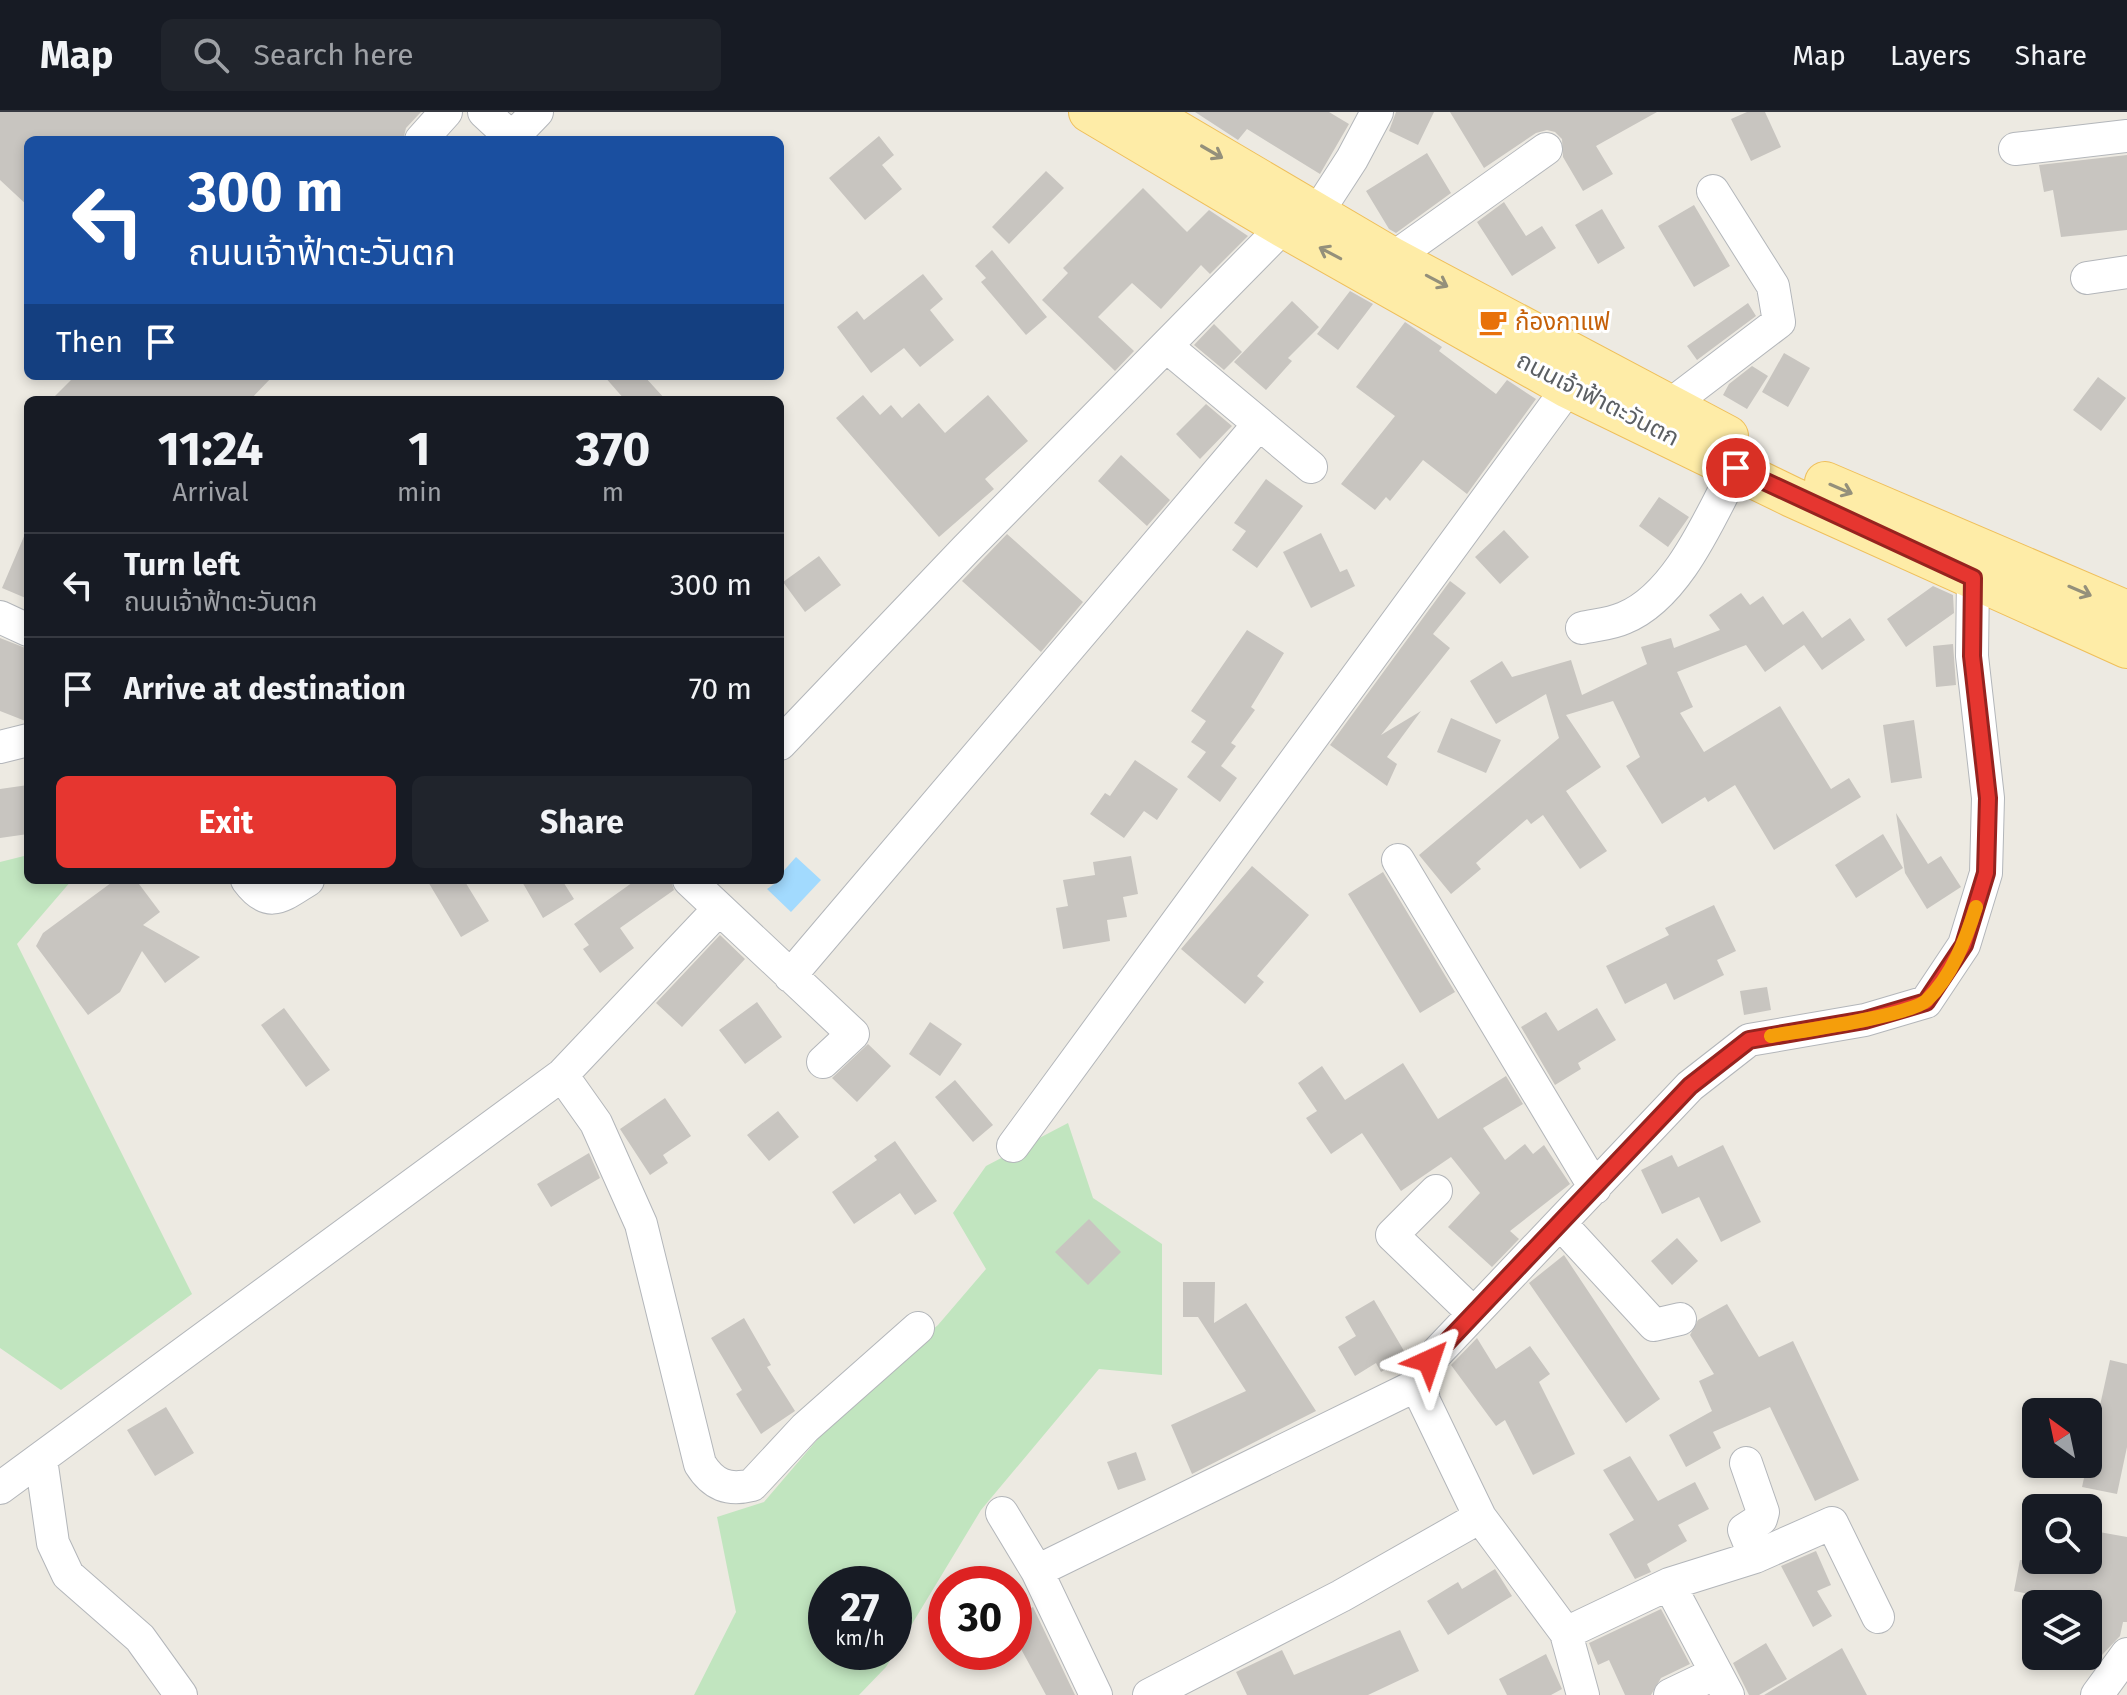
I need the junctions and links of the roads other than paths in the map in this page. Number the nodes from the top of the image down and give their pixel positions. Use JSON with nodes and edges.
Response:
{"nodes":[{"id":1,"x":446,"y":112,"type":"edge"},
{"id":2,"x":484,"y":112,"type":"edge"},
{"id":3,"x":537,"y":112,"type":"edge"},
{"id":4,"x":1089,"y":112,"type":"edge"},
{"id":5,"x":1145,"y":112,"type":"edge"},
{"id":6,"x":1377,"y":112,"type":"edge"},
{"id":7,"x":425,"y":136,"type":"edge"},
{"id":8,"x":510,"y":136,"type":"edge"},
{"id":9,"x":516,"y":136,"type":"edge"},
{"id":10,"x":2127,"y":136,"type":"edge"},
{"id":11,"x":1546,"y":149,"type":"dead end"},
{"id":12,"x":2015,"y":149,"type":"dead end"},
{"id":13,"x":1713,"y":191,"type":"dead end"},
{"id":14,"x":1300,"y":220,"type":"junction"},
{"id":15,"x":1393,"y":258,"type":"junction"},
{"id":16,"x":2127,"y":272,"type":"edge"},
{"id":17,"x":2087,"y":278,"type":"dead end"},
{"id":18,"x":1166,"y":346,"type":"junction"},
{"id":19,"x":1568,"y":388,"type":"junction"},
{"id":20,"x":1670,"y":405,"type":"junction"},
{"id":21,"x":1259,"y":424,"type":"junction"},
{"id":22,"x":1311,"y":467,"type":"dead end"},
{"id":23,"x":1736,"y":468,"type":"junction"},
{"id":24,"x":1973,"y":578,"type":"junction"},
{"id":25,"x":2127,"y":611,"type":"edge"},
{"id":26,"x":0,"y":617,"type":"edge"},
{"id":27,"x":24,"y":628,"type":"edge"},
{"id":28,"x":1582,"y":628,"type":"dead end"},
{"id":29,"x":2127,"y":648,"type":"edge"},
{"id":30,"x":784,"y":740,"type":"edge"},
{"id":31,"x":24,"y":741,"type":"edge"},
{"id":32,"x":0,"y":747,"type":"edge"},
{"id":33,"x":1398,"y":860,"type":"dead end"},
{"id":34,"x":250,"y":884,"type":"edge"},
{"id":35,"x":301,"y":884,"type":"edge"},
{"id":36,"x":693,"y":884,"type":"edge"},
{"id":37,"x":718,"y":910,"type":"junction"},
{"id":38,"x":790,"y":976,"type":"junction"},
{"id":39,"x":823,"y":1062,"type":"dead end"},
{"id":40,"x":562,"y":1075,"type":"junction"},
{"id":41,"x":1013,"y":1146,"type":"dead end"},
{"id":42,"x":1595,"y":1188,"type":"junction"},
{"id":43,"x":1436,"y":1191,"type":"dead end"},
{"id":44,"x":1560,"y":1223,"type":"junction"},
{"id":45,"x":1473,"y":1313,"type":"junction"},
{"id":46,"x":1680,"y":1319,"type":"dead end"},
{"id":47,"x":918,"y":1328,"type":"dead end"},
{"id":48,"x":1421,"y":1383,"type":"junction"},
{"id":49,"x":41,"y":1459,"type":"junction"},
{"id":50,"x":1746,"y":1463,"type":"dead end"},
{"id":51,"x":0,"y":1488,"type":"edge"},
{"id":52,"x":1002,"y":1513,"type":"dead end"},
{"id":53,"x":1480,"y":1517,"type":"junction"},
{"id":54,"x":1755,"y":1557,"type":"junction"},
{"id":55,"x":1037,"y":1571,"type":"junction"},
{"id":56,"x":1669,"y":1584,"type":"junction"},
{"id":57,"x":1878,"y":1617,"type":"dead end"},
{"id":58,"x":1566,"y":1633,"type":"junction"},
{"id":59,"x":2127,"y":1654,"type":"edge"},
{"id":60,"x":1722,"y":1684,"type":"edge"},
{"id":61,"x":181,"y":1695,"type":"edge"},
{"id":62,"x":1096,"y":1695,"type":"edge"},
{"id":63,"x":1149,"y":1695,"type":"edge"},
{"id":64,"x":1583,"y":1695,"type":"edge"},
{"id":65,"x":1670,"y":1695,"type":"edge"},
{"id":66,"x":2097,"y":1695,"type":"edge"}],
"edges":[{"from":1,"to":7,"type":"street"},
{"from":2,"to":8,"type":"street"},
{"from":3,"to":9,"type":"street"},
{"from":4,"to":14,"type":"main road","name":"ถนนเจ้าฟ้าตะวันตก"},
{"from":5,"to":14,"type":"main road","name":"ถนนเจ้าฟ้าตะวันตก","one_way":true},
{"from":6,"to":14,"type":"street"},
{"from":10,"to":12,"type":"street"},
{"from":11,"to":15,"type":"street"},
{"from":13,"to":20,"type":"street"},
{"from":14,"to":15,"type":"main road","name":"ถนนเจ้าฟ้าตะวันตก"},
{"from":14,"to":18,"type":"street"},
{"from":19,"to":14,"type":"main road","name":"ถนนเจ้าฟ้าตะวันตก","one_way":true},
{"from":15,"to":20,"type":"main road","name":"ถนนเจ้าฟ้าตะวันตก","one_way":true},
{"from":16,"to":17,"type":"street"},
{"from":18,"to":21,"type":"street"},
{"from":18,"to":30,"type":"street"},
{"from":19,"to":23,"type":"main road","name":"ถนนเจ้าฟ้าตะวันตก"},
{"from":19,"to":41,"type":"street"},
{"from":20,"to":25,"type":"main road","name":"ถนนเจ้าฟ้าตะวันตก","one_way":true},
{"from":21,"to":22,"type":"street"},
{"from":21,"to":38,"type":"street"},
{"from":23,"to":24,"type":"main road","name":"ถนนเจ้าฟ้าตะวันตก"},
{"from":23,"to":28,"type":"street"},
{"from":24,"to":29,"type":"main road","name":"ถนนเจ้าฟ้าตะวันตก"},
{"from":24,"to":42,"type":"street"},
{"from":26,"to":27,"type":"street"},
{"from":31,"to":32,"type":"street"},
{"from":33,"to":42,"type":"street"},
{"from":34,"to":35,"type":"street"},
{"from":36,"to":37,"type":"street"},
{"from":37,"to":38,"type":"street"},
{"from":37,"to":40,"type":"street"},
{"from":38,"to":39,"type":"street"},
{"from":40,"to":47,"type":"street"},
{"from":40,"to":49,"type":"street"},
{"from":42,"to":44,"type":"street"},
{"from":43,"to":45,"type":"street"},
{"from":44,"to":45,"type":"street"},
{"from":44,"to":46,"type":"street"},
{"from":45,"to":48,"type":"street"},
{"from":48,"to":53,"type":"street"},
{"from":48,"to":55,"type":"street"},
{"from":49,"to":51,"type":"street"},
{"from":49,"to":61,"type":"street"},
{"from":50,"to":54,"type":"street"},
{"from":52,"to":55,"type":"street"},
{"from":53,"to":58,"type":"street"},
{"from":53,"to":63,"type":"street"},
{"from":54,"to":56,"type":"street"},
{"from":54,"to":57,"type":"street"},
{"from":55,"to":62,"type":"street"},
{"from":56,"to":58,"type":"street"},
{"from":56,"to":60,"type":"street"},
{"from":58,"to":64,"type":"street"},
{"from":59,"to":66,"type":"street"},
{"from":60,"to":65,"type":"street"}]}
